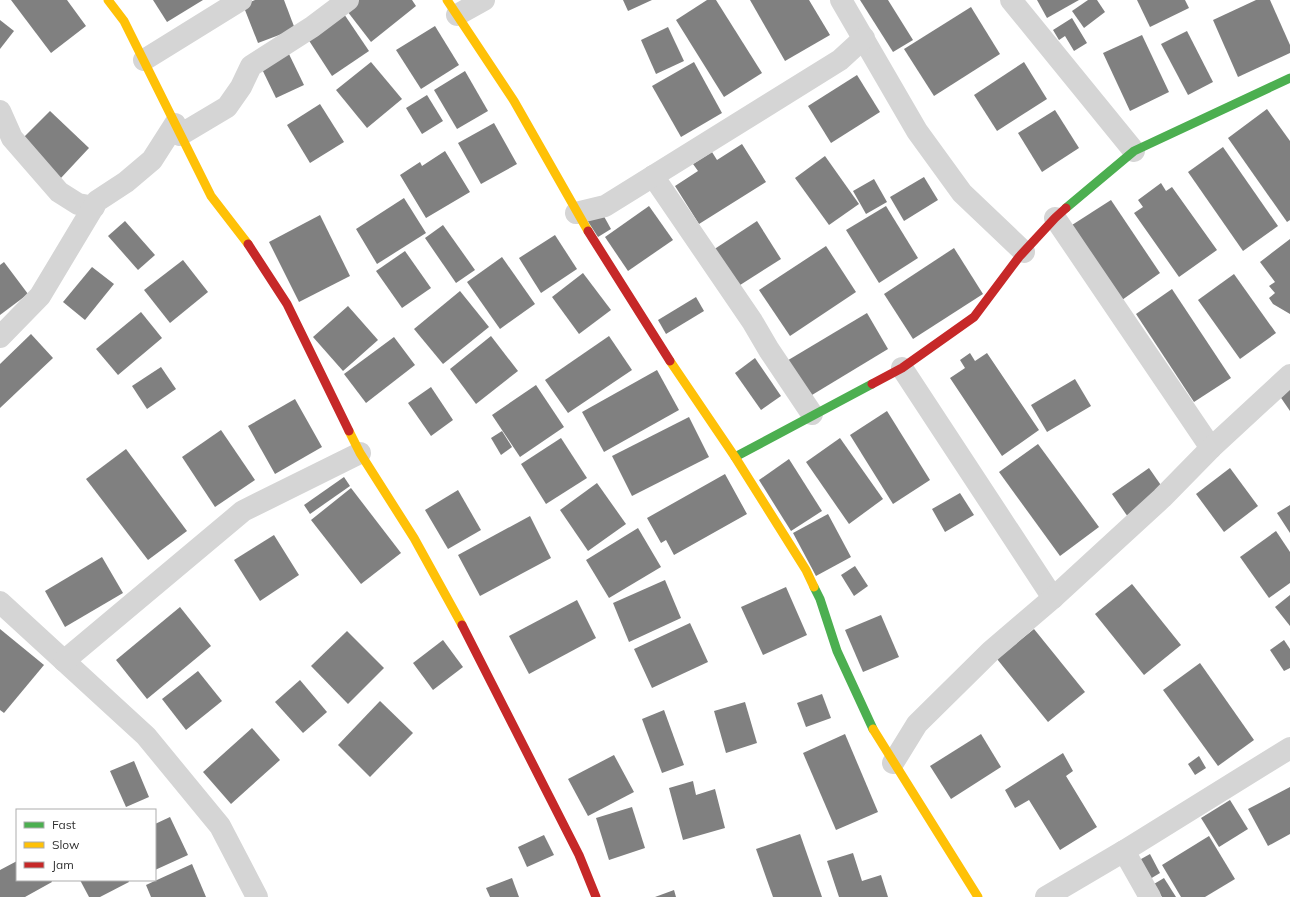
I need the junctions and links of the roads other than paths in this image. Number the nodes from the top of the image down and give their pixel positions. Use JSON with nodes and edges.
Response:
{"nodes":[{"id":1,"x":108,"y":0,"type":"edge"},
{"id":2,"x":241,"y":0,"type":"edge"},
{"id":3,"x":348,"y":0,"type":"edge"},
{"id":4,"x":484,"y":0,"type":"edge"},
{"id":5,"x":841,"y":0,"type":"edge"},
{"id":6,"x":1011,"y":0,"type":"edge"},
{"id":7,"x":452,"y":8,"type":"edge"},
{"id":8,"x":864,"y":38,"type":"junction"},
{"id":9,"x":144,"y":60,"type":"junction"},
{"id":10,"x":1290,"y":78,"type":"edge"},
{"id":11,"x":0,"y":111,"type":"edge"},
{"id":12,"x":177,"y":130,"type":"junction"},
{"id":13,"x":1134,"y":151,"type":"junction"},
{"id":14,"x":653,"y":176,"type":"junction"},
{"id":15,"x":94,"y":206,"type":"junction"},
{"id":16,"x":576,"y":213,"type":"junction"},
{"id":17,"x":1055,"y":218,"type":"junction"},
{"id":18,"x":1024,"y":252,"type":"junction"},
{"id":19,"x":0,"y":337,"type":"edge"},
{"id":20,"x":902,"y":368,"type":"junction"},
{"id":21,"x":1290,"y":375,"type":"edge"},
{"id":22,"x":812,"y":414,"type":"junction"},
{"id":23,"x":1211,"y":448,"type":"junction"},
{"id":24,"x":360,"y":452,"type":"junction"},
{"id":25,"x":735,"y":457,"type":"junction"},
{"id":26,"x":1053,"y":598,"type":"junction"},
{"id":27,"x":0,"y":602,"type":"edge"},
{"id":28,"x":64,"y":661,"type":"junction"},
{"id":29,"x":1290,"y":748,"type":"edge"},
{"id":30,"x":893,"y":763,"type":"junction"},
{"id":31,"x":1124,"y":851,"type":"junction"},
{"id":32,"x":257,"y":897,"type":"edge"},
{"id":33,"x":596,"y":897,"type":"edge"},
{"id":34,"x":978,"y":897,"type":"edge"},
{"id":35,"x":1046,"y":897,"type":"edge"},
{"id":36,"x":1150,"y":897,"type":"edge"}],
"edges":[{"from":1,"to":9,"type":"street"},
{"from":2,"to":9,"type":"street"},
{"from":3,"to":12,"type":"street"},
{"from":4,"to":7,"type":"street"},
{"from":5,"to":8,"type":"street"},
{"from":6,"to":13,"type":"street"},
{"from":7,"to":16,"type":"street"},
{"from":8,"to":14,"type":"street"},
{"from":8,"to":18,"type":"street"},
{"from":9,"to":12,"type":"street"},
{"from":10,"to":13,"type":"street"},
{"from":11,"to":15,"type":"street"},
{"from":12,"to":15,"type":"street"},
{"from":12,"to":24,"type":"street"},
{"from":13,"to":17,"type":"street"},
{"from":14,"to":16,"type":"street"},
{"from":14,"to":22,"type":"street"},
{"from":15,"to":19,"type":"street"},
{"from":16,"to":25,"type":"street"},
{"from":17,"to":18,"type":"street"},
{"from":17,"to":23,"type":"street"},
{"from":18,"to":20,"type":"street"},
{"from":20,"to":22,"type":"street"},
{"from":20,"to":26,"type":"street"},
{"from":21,"to":23,"type":"street"},
{"from":22,"to":25,"type":"street"},
{"from":23,"to":26,"type":"street"},
{"from":24,"to":28,"type":"street"},
{"from":24,"to":33,"type":"street"},
{"from":25,"to":30,"type":"street"},
{"from":26,"to":30,"type":"street"},
{"from":27,"to":28,"type":"street"},
{"from":28,"to":32,"type":"street"},
{"from":29,"to":31,"type":"street"},
{"from":30,"to":34,"type":"street"},
{"from":31,"to":35,"type":"street"},
{"from":31,"to":36,"type":"street"}]}
